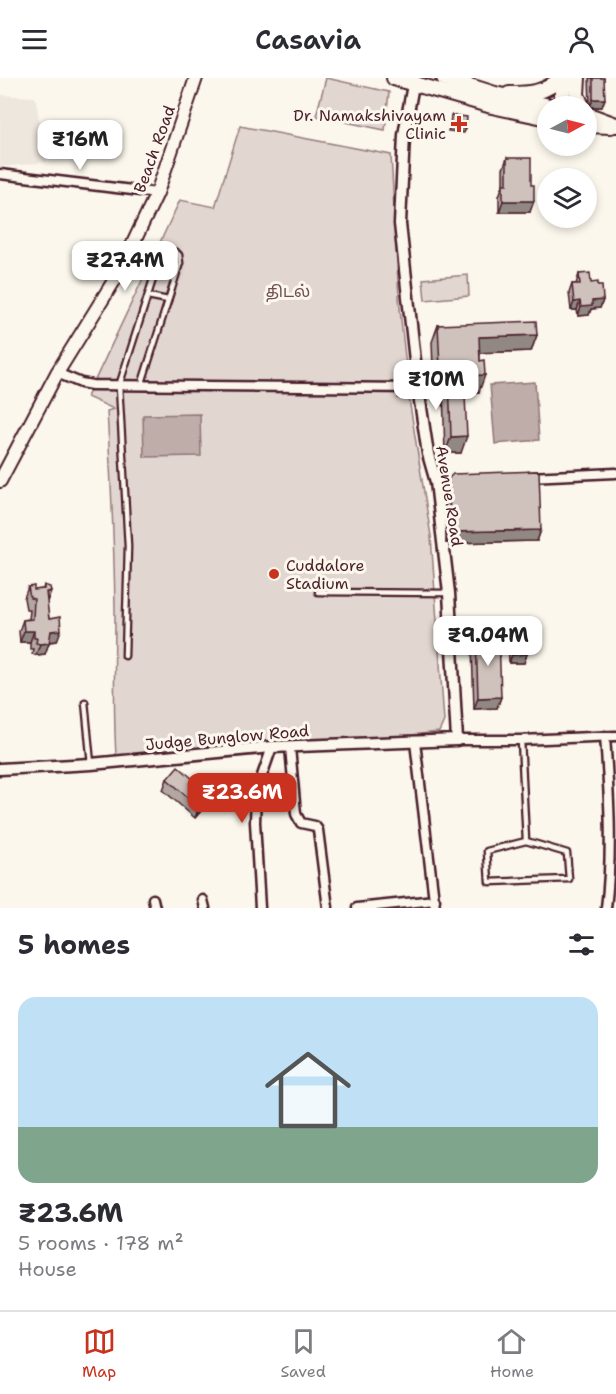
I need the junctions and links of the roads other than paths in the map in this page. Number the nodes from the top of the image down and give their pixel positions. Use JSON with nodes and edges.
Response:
{"nodes":[{"id":1,"x":196,"y":78,"type":"edge"},
{"id":2,"x":394,"y":78,"type":"edge"},
{"id":3,"x":444,"y":78,"type":"edge"},
{"id":4,"x":560,"y":78,"type":"edge"},
{"id":5,"x":567,"y":78,"type":"edge"},
{"id":6,"x":577,"y":78,"type":"edge"},
{"id":7,"x":414,"y":80,"type":"edge"},
{"id":8,"x":495,"y":94,"type":"junction"},
{"id":9,"x":562,"y":96,"type":"edge"},
{"id":10,"x":565,"y":96,"type":"edge"},
{"id":11,"x":578,"y":96,"type":"edge"},
{"id":12,"x":537,"y":102,"type":"edge"},
{"id":13,"x":537,"y":116,"type":"edge"},
{"id":14,"x":597,"y":119,"type":"edge"},
{"id":15,"x":616,"y":125,"type":"edge"},
{"id":16,"x":0,"y":174,"type":"edge"},
{"id":17,"x":157,"y":193,"type":"junction"},
{"id":18,"x":148,"y":296,"type":"junction"},
{"id":19,"x":168,"y":300,"type":"junction"},
{"id":20,"x":57,"y":373,"type":"junction"},
{"id":21,"x":119,"y":386,"type":"junction"},
{"id":22,"x":141,"y":386,"type":"junction"},
{"id":23,"x":418,"y":388,"type":"junction"},
{"id":24,"x":616,"y":473,"type":"edge"},
{"id":25,"x":515,"y":478,"type":"edge"},
{"id":26,"x":0,"y":481,"type":"edge"},
{"id":27,"x":318,"y":592,"type":"dead end"},
{"id":28,"x":449,"y":593,"type":"junction"},
{"id":29,"x":125,"y":656,"type":"dead end"},
{"id":30,"x":85,"y":702,"type":"dead end"},
{"id":31,"x":605,"y":736,"type":"junction"},
{"id":32,"x":616,"y":736,"type":"edge"},
{"id":33,"x":457,"y":740,"type":"junction"},
{"id":34,"x":521,"y":740,"type":"junction"},
{"id":35,"x":415,"y":742,"type":"junction"},
{"id":36,"x":272,"y":747,"type":"junction"},
{"id":37,"x":290,"y":747,"type":"junction"},
{"id":38,"x":91,"y":764,"type":"junction"},
{"id":39,"x":0,"y":769,"type":"edge"},
{"id":40,"x":613,"y":807,"type":"edge"},
{"id":41,"x":526,"y":841,"type":"junction"},
{"id":42,"x":435,"y":904,"type":"edge"},
{"id":43,"x":260,"y":908,"type":"edge"},
{"id":44,"x":328,"y":908,"type":"edge"},
{"id":45,"x":357,"y":908,"type":"edge"},
{"id":46,"x":606,"y":908,"type":"edge"}],
"edges":[{"from":1,"to":17,"type":"main road","name":"Beach Road"},
{"from":2,"to":7,"type":"main road"},
{"from":3,"to":8,"type":"main road"},
{"from":4,"to":8,"type":"main road"},
{"from":5,"to":9,"type":"main road"},
{"from":6,"to":10,"type":"main road"},
{"from":6,"to":11,"type":"main road"},
{"from":7,"to":13,"type":"main road"},
{"from":7,"to":23,"type":"street","name":"Avenue Road"},
{"from":8,"to":12,"type":"main road"},
{"from":14,"to":15,"type":"main road"},
{"from":16,"to":17,"type":"street"},
{"from":17,"to":20,"type":"main road","name":"Beach Road"},
{"from":18,"to":19,"type":"lane"},
{"from":18,"to":19,"type":"lane"},
{"from":18,"to":21,"type":"lane"},
{"from":19,"to":22,"type":"lane"},
{"from":20,"to":21,"type":"street"},
{"from":20,"to":26,"type":"main road","name":"Beach Road"},
{"from":21,"to":22,"type":"street"},
{"from":21,"to":29,"type":"lane"},
{"from":22,"to":23,"type":"street"},
{"from":23,"to":28,"type":"street","name":"Avenue Road"},
{"from":24,"to":25,"type":"street"},
{"from":27,"to":28,"type":"lane"},
{"from":28,"to":33,"type":"street","name":"Avenue Road"},
{"from":30,"to":38,"type":"lane"},
{"from":31,"to":32,"type":"street"},
{"from":31,"to":34,"type":"street"},
{"from":31,"to":40,"type":"street"},
{"from":33,"to":34,"type":"street"},
{"from":33,"to":35,"type":"street","name":"Judge Bunglow Road"},
{"from":34,"to":41,"type":"lane"},
{"from":35,"to":37,"type":"street","name":"Judge Bunglow Road"},
{"from":35,"to":42,"type":"street"},
{"from":36,"to":37,"type":"street","name":"Judge Bunglow Road"},
{"from":36,"to":38,"type":"street","name":"Judge Bunglow Road"},
{"from":36,"to":43,"type":"street"},
{"from":37,"to":44,"type":"street"},
{"from":38,"to":39,"type":"street","name":"Judge Bunglow Road"},
{"from":40,"to":46,"type":"street"},
{"from":41,"to":41,"type":"lane"},
{"from":42,"to":45,"type":"street"}]}
